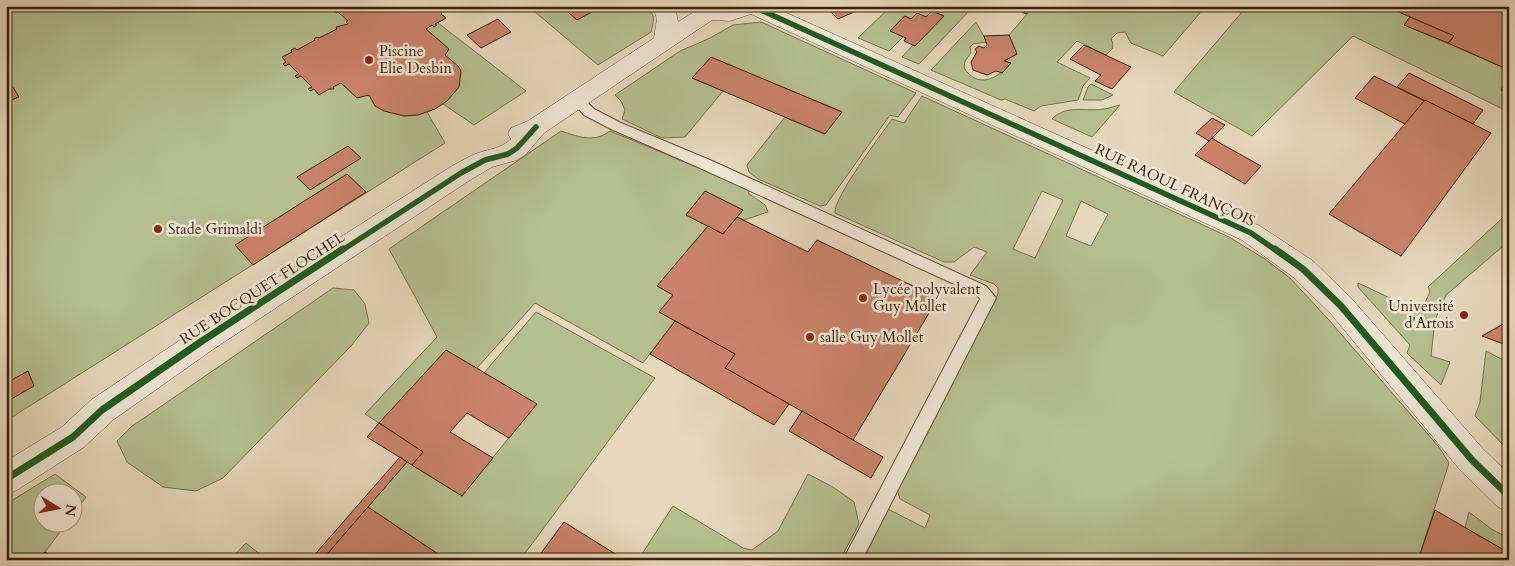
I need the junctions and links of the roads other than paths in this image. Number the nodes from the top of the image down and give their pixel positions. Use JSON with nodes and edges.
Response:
{"nodes":[{"id":1,"x":664,"y":6,"type":"edge"},
{"id":2,"x":747,"y":6,"type":"edge"},
{"id":3,"x":752,"y":6,"type":"edge"},
{"id":4,"x":704,"y":9,"type":"edge"},
{"id":5,"x":664,"y":42,"type":"junction"},
{"id":6,"x":576,"y":100,"type":"junction"},
{"id":7,"x":6,"y":479,"type":"edge"},
{"id":8,"x":1509,"y":496,"type":"edge"},
{"id":9,"x":852,"y":560,"type":"edge"}],
"edges":[{"from":1,"to":5,"type":"street"},
{"from":2,"to":4,"type":"street"},
{"from":3,"to":8,"type":"street","name":"RUE RAOUL FRANÇOIS"},
{"from":4,"to":5,"type":"street","name":"RUE BOCQUET FLOCHEL"},
{"from":5,"to":6,"type":"street","name":"RUE BOCQUET FLOCHEL"},
{"from":6,"to":7,"type":"street","name":"RUE BOCQUET FLOCHEL"},
{"from":6,"to":9,"type":"lane"}]}
